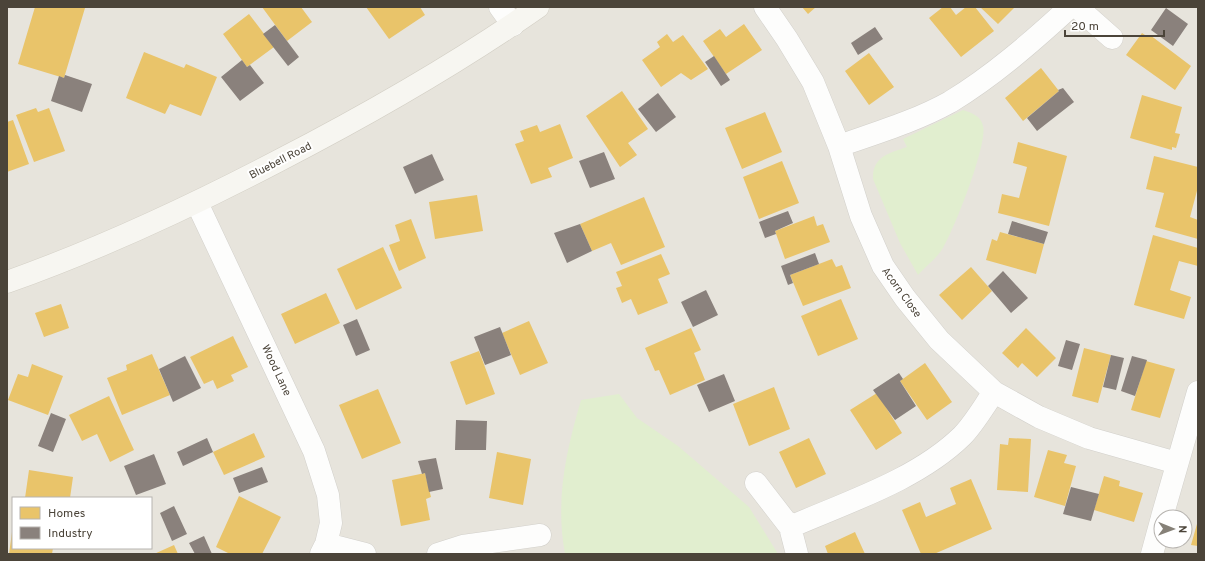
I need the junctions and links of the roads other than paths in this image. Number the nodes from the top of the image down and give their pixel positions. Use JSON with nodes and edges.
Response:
{"nodes":[{"id":1,"x":500,"y":7,"type":"edge"},
{"id":2,"x":538,"y":7,"type":"edge"},
{"id":3,"x":765,"y":7,"type":"edge"},
{"id":4,"x":1070,"y":7,"type":"edge"},
{"id":5,"x":1077,"y":7,"type":"edge"},
{"id":6,"x":513,"y":25,"type":"junction"},
{"id":7,"x":1112,"y":38,"type":"dead end"},
{"id":8,"x":839,"y":146,"type":"junction"},
{"id":9,"x":197,"y":203,"type":"junction"},
{"id":10,"x":7,"y":282,"type":"edge"},
{"id":11,"x":994,"y":392,"type":"junction"},
{"id":12,"x":1198,"y":392,"type":"edge"},
{"id":13,"x":1177,"y":462,"type":"junction"},
{"id":14,"x":756,"y":483,"type":"dead end"},
{"id":15,"x":1164,"y":509,"type":"edge"},
{"id":16,"x":790,"y":527,"type":"junction"},
{"id":17,"x":532,"y":542,"type":"edge"},
{"id":18,"x":323,"y":549,"type":"edge"},
{"id":19,"x":365,"y":554,"type":"edge"},
{"id":20,"x":438,"y":554,"type":"edge"},
{"id":21,"x":797,"y":554,"type":"edge"}],
"edges":[{"from":1,"to":6,"type":"street"},
{"from":2,"to":6,"type":"street","name":"Bluebell Road"},
{"from":3,"to":8,"type":"street","name":"Acorn Close"},
{"from":4,"to":8,"type":"street"},
{"from":5,"to":7,"type":"street"},
{"from":6,"to":9,"type":"street","name":"Bluebell Road"},
{"from":8,"to":11,"type":"street","name":"Acorn Close"},
{"from":9,"to":10,"type":"street","name":"Bluebell Road"},
{"from":9,"to":18,"type":"street","name":"Wood Lane"},
{"from":11,"to":13,"type":"street","name":"Acorn Close"},
{"from":11,"to":16,"type":"street"},
{"from":12,"to":13,"type":"street"},
{"from":13,"to":15,"type":"street"},
{"from":14,"to":16,"type":"street"},
{"from":16,"to":21,"type":"street"},
{"from":17,"to":20,"type":"street"},
{"from":18,"to":19,"type":"street","name":"Wood Lane"}]}
